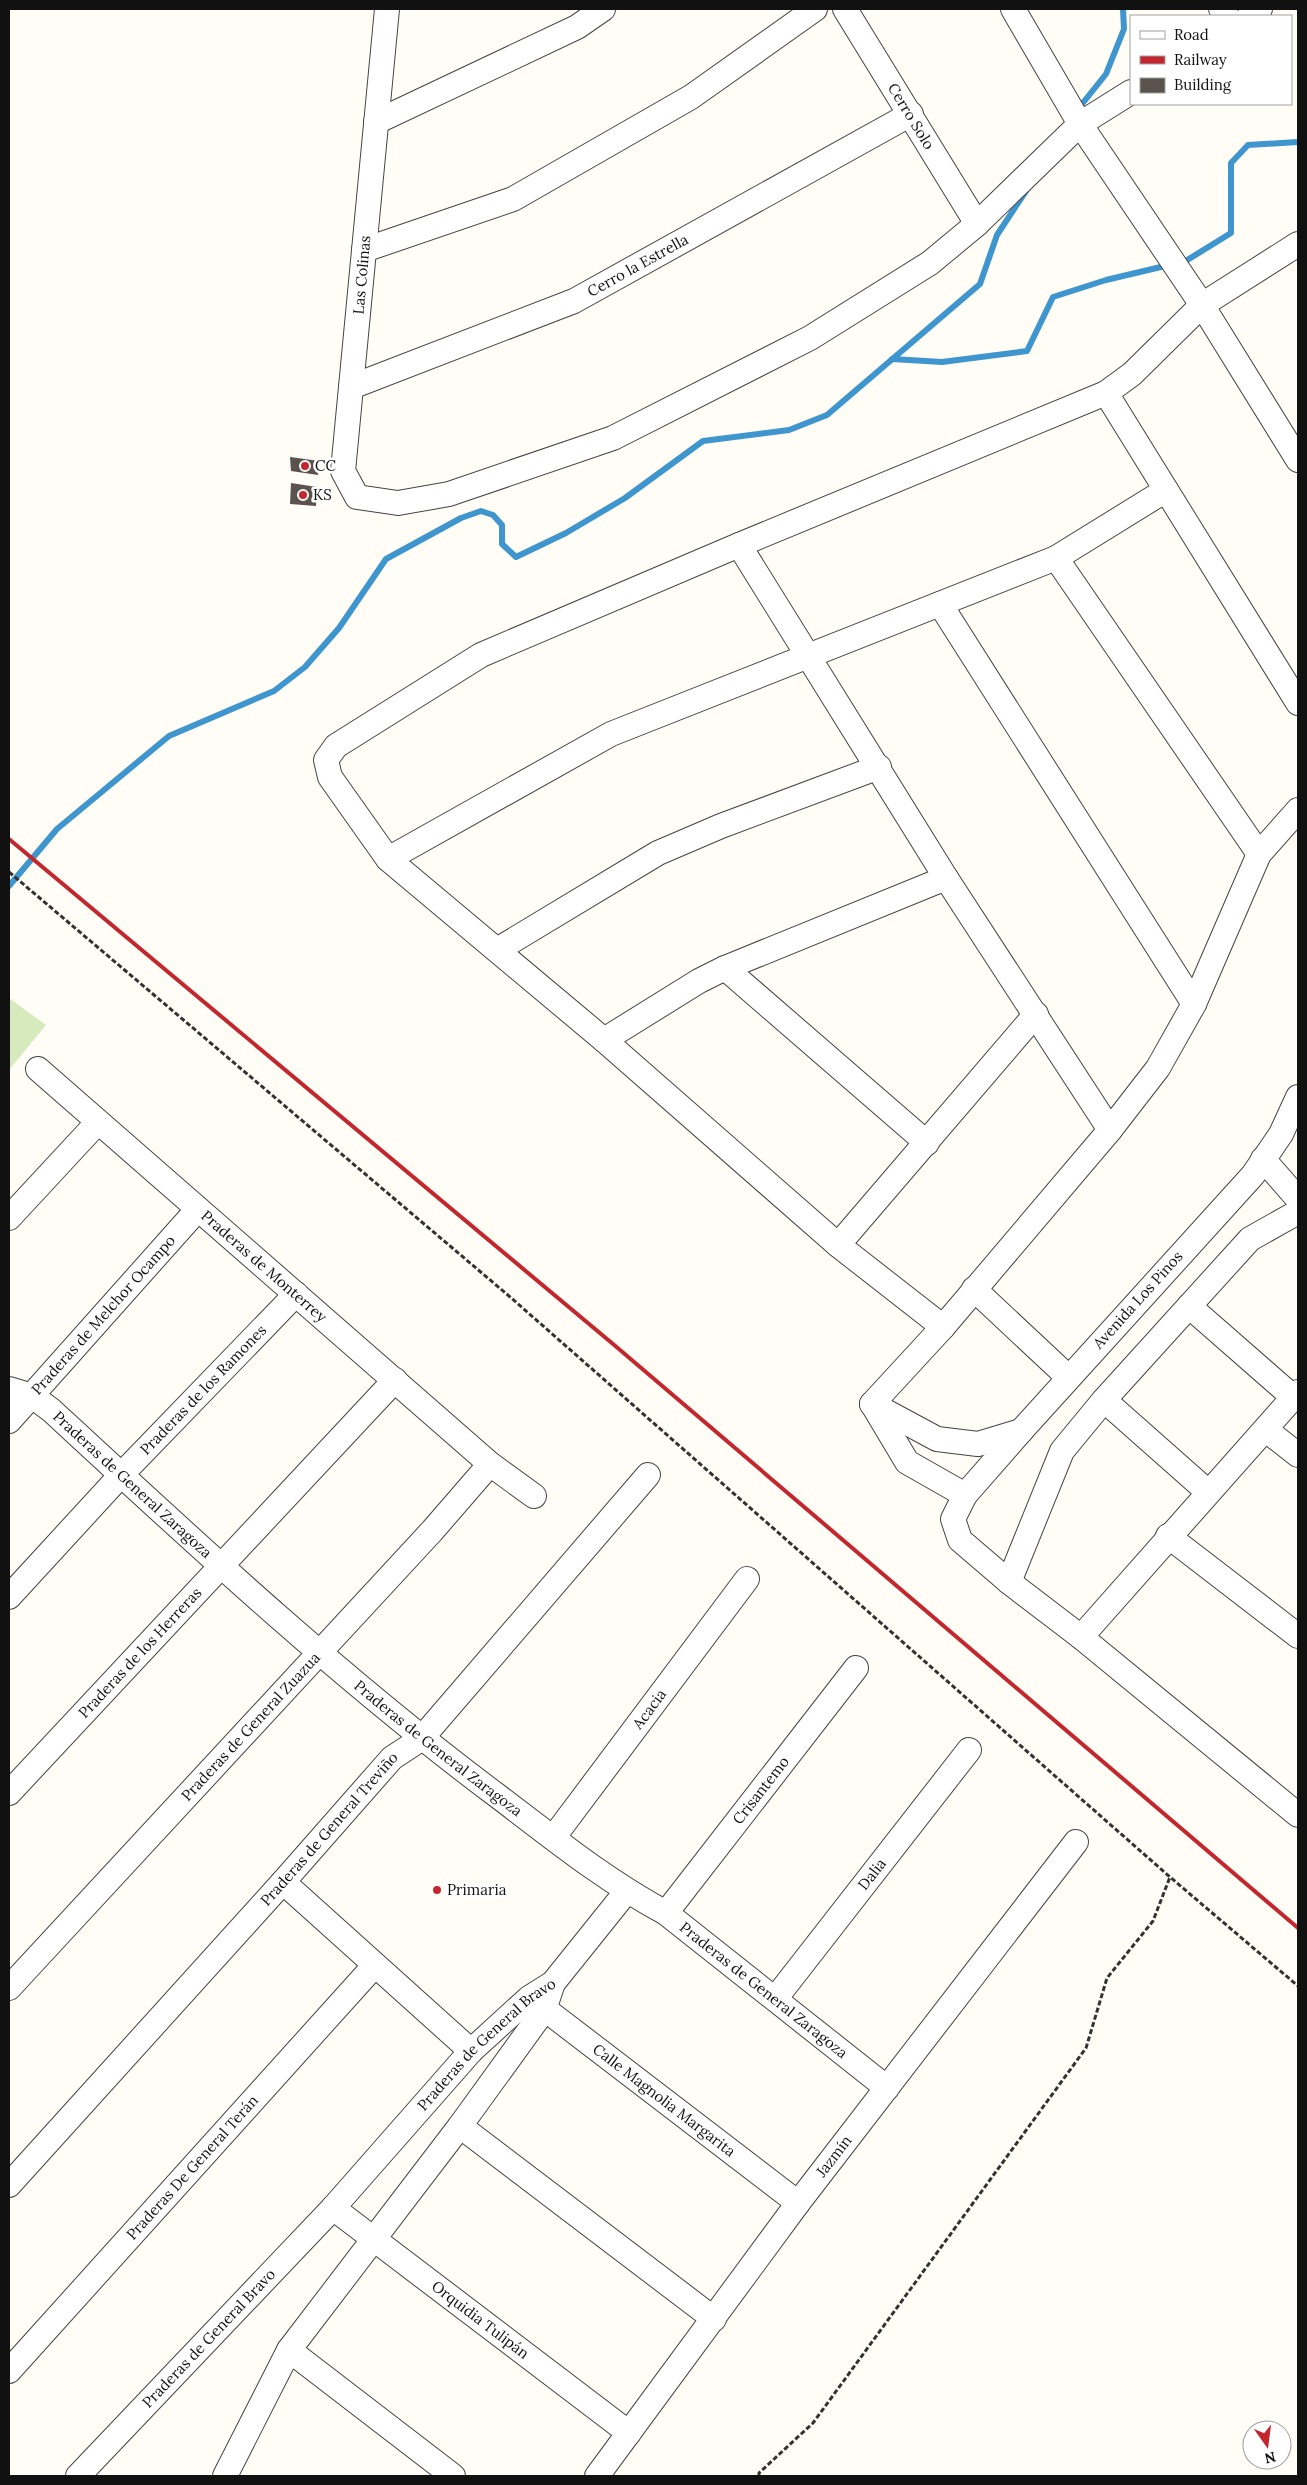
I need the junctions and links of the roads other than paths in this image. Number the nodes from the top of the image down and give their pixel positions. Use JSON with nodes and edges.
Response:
{"nodes":[{"id":1,"x":387,"y":9,"type":"edge"},
{"id":2,"x":603,"y":9,"type":"edge"},
{"id":3,"x":815,"y":9,"type":"edge"},
{"id":4,"x":846,"y":9,"type":"edge"},
{"id":5,"x":1013,"y":9,"type":"edge"},
{"id":6,"x":1130,"y":93,"type":"edge"},
{"id":7,"x":911,"y":114,"type":"junction"},
{"id":8,"x":376,"y":122,"type":"junction"},
{"id":9,"x":1080,"y":124,"type":"junction"},
{"id":10,"x":977,"y":224,"type":"junction"},
{"id":11,"x":1298,"y":244,"type":"edge"},
{"id":12,"x":364,"y":250,"type":"junction"},
{"id":13,"x":1202,"y":305,"type":"junction"},
{"id":14,"x":351,"y":387,"type":"junction"},
{"id":15,"x":1106,"y":393,"type":"junction"},
{"id":16,"x":1298,"y":460,"type":"edge"},
{"id":17,"x":1166,"y":490,"type":"junction"},
{"id":18,"x":739,"y":544,"type":"junction"},
{"id":19,"x":1056,"y":558,"type":"junction"},
{"id":20,"x":940,"y":604,"type":"junction"},
{"id":21,"x":810,"y":656,"type":"junction"},
{"id":22,"x":1298,"y":703,"type":"edge"},
{"id":23,"x":878,"y":767,"type":"junction"},
{"id":24,"x":1298,"y":810,"type":"edge"},
{"id":25,"x":1259,"y":854,"type":"junction"},
{"id":26,"x":388,"y":858,"type":"junction"},
{"id":27,"x":946,"y":878,"type":"junction"},
{"id":28,"x":497,"y":950,"type":"junction"},
{"id":29,"x":725,"y":968,"type":"junction"},
{"id":30,"x":1194,"y":1004,"type":"junction"},
{"id":31,"x":1036,"y":1014,"type":"junction"},
{"id":32,"x":604,"y":1040,"type":"junction"},
{"id":33,"x":38,"y":1069,"type":"dead end"},
{"id":34,"x":1298,"y":1097,"type":"edge"},
{"id":35,"x":98,"y":1122,"type":"junction"},
{"id":36,"x":1110,"y":1130,"type":"junction"},
{"id":37,"x":928,"y":1143,"type":"junction"},
{"id":38,"x":1263,"y":1159,"type":"junction"},
{"id":39,"x":1298,"y":1199,"type":"edge"},
{"id":40,"x":198,"y":1209,"type":"junction"},
{"id":41,"x":1298,"y":1212,"type":"edge"},
{"id":42,"x":9,"y":1218,"type":"edge"},
{"id":43,"x":838,"y":1245,"type":"junction"},
{"id":44,"x":974,"y":1289,"type":"junction"},
{"id":45,"x":296,"y":1294,"type":"junction"},
{"id":46,"x":1189,"y":1306,"type":"junction"},
{"id":47,"x":943,"y":1327,"type":"junction"},
{"id":48,"x":1068,"y":1377,"type":"junction"},
{"id":49,"x":395,"y":1380,"type":"junction"},
{"id":50,"x":9,"y":1389,"type":"edge"},
{"id":51,"x":1295,"y":1394,"type":"edge"},
{"id":52,"x":32,"y":1396,"type":"junction"},
{"id":53,"x":1104,"y":1400,"type":"junction"},
{"id":54,"x":872,"y":1404,"type":"junction"},
{"id":55,"x":9,"y":1421,"type":"edge"},
{"id":56,"x":1266,"y":1430,"type":"junction"},
{"id":57,"x":1021,"y":1431,"type":"junction"},
{"id":58,"x":1298,"y":1455,"type":"edge"},
{"id":59,"x":490,"y":1464,"type":"junction"},
{"id":60,"x":121,"y":1475,"type":"junction"},
{"id":61,"x":648,"y":1475,"type":"dead end"},
{"id":62,"x":1208,"y":1492,"type":"junction"},
{"id":63,"x":965,"y":1495,"type":"junction"},
{"id":64,"x":534,"y":1496,"type":"dead end"},
{"id":65,"x":1168,"y":1536,"type":"junction"},
{"id":66,"x":219,"y":1566,"type":"junction"},
{"id":67,"x":747,"y":1579,"type":"dead end"},
{"id":68,"x":1009,"y":1582,"type":"junction"},
{"id":69,"x":9,"y":1597,"type":"edge"},
{"id":70,"x":1298,"y":1636,"type":"edge"},
{"id":71,"x":1081,"y":1637,"type":"junction"},
{"id":72,"x":320,"y":1652,"type":"junction"},
{"id":73,"x":856,"y":1668,"type":"dead end"},
{"id":74,"x":421,"y":1739,"type":"junction"},
{"id":75,"x":969,"y":1750,"type":"dead end"},
{"id":76,"x":9,"y":1793,"type":"edge"},
{"id":77,"x":1298,"y":1815,"type":"edge"},
{"id":78,"x":553,"y":1838,"type":"junction"},
{"id":79,"x":1076,"y":1842,"type":"dead end"},
{"id":80,"x":283,"y":1882,"type":"junction"},
{"id":81,"x":626,"y":1892,"type":"junction"},
{"id":82,"x":666,"y":1914,"type":"junction"},
{"id":83,"x":375,"y":1965,"type":"junction"},
{"id":84,"x":9,"y":1988,"type":"edge"},
{"id":85,"x":775,"y":1999,"type":"junction"},
{"id":86,"x":537,"y":2004,"type":"junction"},
{"id":87,"x":470,"y":2051,"type":"junction"},
{"id":88,"x":887,"y":2088,"type":"junction"},
{"id":89,"x":460,"y":2126,"type":"junction"},
{"id":90,"x":9,"y":2185,"type":"edge"},
{"id":91,"x":798,"y":2203,"type":"junction"},
{"id":92,"x":333,"y":2208,"type":"junction"},
{"id":93,"x":373,"y":2238,"type":"junction"},
{"id":94,"x":714,"y":2319,"type":"junction"},
{"id":95,"x":289,"y":2350,"type":"junction"},
{"id":96,"x":9,"y":2371,"type":"edge"},
{"id":97,"x":629,"y":2432,"type":"junction"},
{"id":98,"x":78,"y":2476,"type":"edge"},
{"id":99,"x":225,"y":2476,"type":"edge"},
{"id":100,"x":453,"y":2476,"type":"edge"},
{"id":101,"x":597,"y":2476,"type":"edge"}],
"edges":[{"from":1,"to":8,"type":"street","name":"Las Colinas"},
{"from":2,"to":8,"type":"street"},
{"from":3,"to":12,"type":"street"},
{"from":4,"to":7,"type":"street","name":"Cerro Solo"},
{"from":5,"to":9,"type":"street"},
{"from":6,"to":9,"type":"street"},
{"from":7,"to":10,"type":"street","name":"Cerro Solo"},
{"from":7,"to":14,"type":"street","name":"Cerro la Estrella"},
{"from":8,"to":12,"type":"street","name":"Las Colinas"},
{"from":9,"to":10,"type":"street"},
{"from":9,"to":13,"type":"street"},
{"from":10,"to":14,"type":"street","name":"Las Colinas"},
{"from":11,"to":13,"type":"street"},
{"from":12,"to":14,"type":"street","name":"Las Colinas"},
{"from":13,"to":15,"type":"street"},
{"from":13,"to":16,"type":"street"},
{"from":15,"to":17,"type":"street"},
{"from":15,"to":18,"type":"street"},
{"from":17,"to":19,"type":"street"},
{"from":17,"to":22,"type":"street"},
{"from":18,"to":21,"type":"street"},
{"from":18,"to":26,"type":"street"},
{"from":19,"to":20,"type":"street"},
{"from":19,"to":25,"type":"street"},
{"from":20,"to":21,"type":"street"},
{"from":20,"to":30,"type":"street"},
{"from":21,"to":23,"type":"street"},
{"from":21,"to":26,"type":"street"},
{"from":23,"to":27,"type":"street"},
{"from":23,"to":28,"type":"street"},
{"from":24,"to":25,"type":"street"},
{"from":25,"to":30,"type":"street"},
{"from":26,"to":28,"type":"street"},
{"from":27,"to":29,"type":"street"},
{"from":27,"to":31,"type":"street"},
{"from":28,"to":32,"type":"street"},
{"from":29,"to":32,"type":"street"},
{"from":29,"to":37,"type":"street"},
{"from":30,"to":36,"type":"street"},
{"from":31,"to":36,"type":"street"},
{"from":31,"to":37,"type":"street"},
{"from":32,"to":43,"type":"street"},
{"from":33,"to":35,"type":"street","name":"Praderas de Monterrey"},
{"from":34,"to":38,"type":"street","name":"Avenida Los Pinos"},
{"from":35,"to":40,"type":"street","name":"Praderas de Monterrey"},
{"from":35,"to":42,"type":"street"},
{"from":36,"to":44,"type":"street"},
{"from":37,"to":43,"type":"street"},
{"from":38,"to":39,"type":"street"},
{"from":38,"to":48,"type":"street","name":"Avenida Los Pinos"},
{"from":40,"to":45,"type":"street","name":"Praderas de Monterrey"},
{"from":40,"to":52,"type":"street","name":"Praderas de Melchor Ocampo"},
{"from":41,"to":46,"type":"street"},
{"from":43,"to":47,"type":"street"},
{"from":44,"to":47,"type":"street"},
{"from":44,"to":48,"type":"street"},
{"from":45,"to":49,"type":"street","name":"Praderas de Monterrey"},
{"from":45,"to":60,"type":"street","name":"Praderas de los Ramones"},
{"from":46,"to":51,"type":"street"},
{"from":46,"to":53,"type":"street"},
{"from":47,"to":54,"type":"street"},
{"from":48,"to":57,"type":"street","name":"Avenida Los Pinos"},
{"from":49,"to":59,"type":"street","name":"Praderas de Monterrey"},
{"from":49,"to":66,"type":"street","name":"Praderas de los Herreras"},
{"from":50,"to":52,"type":"street","name":"Praderas de General Zaragoza"},
{"from":51,"to":56,"type":"street"},
{"from":52,"to":55,"type":"street","name":"Praderas de Melchor Ocampo"},
{"from":52,"to":60,"type":"street","name":"Praderas de General Zaragoza"},
{"from":53,"to":62,"type":"street"},
{"from":53,"to":68,"type":"street"},
{"from":54,"to":57,"type":"street"},
{"from":54,"to":63,"type":"street"},
{"from":56,"to":58,"type":"street"},
{"from":56,"to":62,"type":"street"},
{"from":57,"to":63,"type":"street","name":"Avenida Los Pinos"},
{"from":59,"to":64,"type":"street","name":"Praderas de Monterrey"},
{"from":59,"to":72,"type":"street","name":"Praderas de General Zuazua"},
{"from":60,"to":66,"type":"street","name":"Praderas de General Zaragoza"},
{"from":60,"to":69,"type":"street","name":"Praderas de los Ramones"},
{"from":61,"to":74,"type":"street","name":"Praderas de General Treviño"},
{"from":62,"to":65,"type":"street"},
{"from":63,"to":68,"type":"street","name":"Avenida Los Pinos"},
{"from":65,"to":70,"type":"street"},
{"from":65,"to":71,"type":"street"},
{"from":66,"to":72,"type":"street","name":"Praderas de General Zaragoza"},
{"from":66,"to":76,"type":"street","name":"Praderas de los Herreras"},
{"from":67,"to":78,"type":"street","name":"Acacia"},
{"from":68,"to":71,"type":"street","name":"Avenida Los Pinos"},
{"from":71,"to":77,"type":"street","name":"Avenida Los Pinos"},
{"from":72,"to":74,"type":"street","name":"Praderas de General Zaragoza"},
{"from":72,"to":84,"type":"street","name":"Praderas de General Zuazua"},
{"from":73,"to":82,"type":"street","name":"Crisantemo"},
{"from":74,"to":78,"type":"street","name":"Praderas de General Zaragoza"},
{"from":74,"to":80,"type":"street","name":"Praderas de General Treviño"},
{"from":75,"to":85,"type":"street","name":"Dalia"},
{"from":78,"to":81,"type":"street","name":"Praderas de General Zaragoza"},
{"from":79,"to":88,"type":"street","name":"Jazmín"},
{"from":80,"to":83,"type":"street"},
{"from":80,"to":90,"type":"street","name":"Praderas de General Treviño"},
{"from":81,"to":82,"type":"street","name":"Praderas de General Zaragoza"},
{"from":81,"to":86,"type":"street","name":"Praderas de General Bravo"},
{"from":82,"to":85,"type":"street","name":"Praderas de General Zaragoza"},
{"from":83,"to":87,"type":"street"},
{"from":83,"to":96,"type":"street","name":"Praderas De General Terán"},
{"from":85,"to":88,"type":"street","name":"Praderas de General Zaragoza"},
{"from":86,"to":87,"type":"street","name":"Praderas de General Bravo"},
{"from":86,"to":89,"type":"street","name":"Praderas de General Bravo"},
{"from":86,"to":91,"type":"street","name":"Calle Magnolia Margarita"},
{"from":87,"to":92,"type":"street","name":"Praderas de General Bravo"},
{"from":88,"to":91,"type":"street","name":"Jazmín"},
{"from":89,"to":93,"type":"street","name":"Praderas de General Bravo"},
{"from":89,"to":94,"type":"street"},
{"from":91,"to":94,"type":"street","name":"Jazmín"},
{"from":92,"to":93,"type":"street","name":"Orquidia Tulipán"},
{"from":92,"to":98,"type":"street","name":"Praderas de General Bravo"},
{"from":93,"to":95,"type":"street","name":"Praderas de General Bravo"},
{"from":93,"to":97,"type":"street","name":"Orquidia Tulipán"},
{"from":94,"to":97,"type":"street","name":"Jazmín"},
{"from":95,"to":99,"type":"street","name":"Praderas de General Bravo"},
{"from":95,"to":100,"type":"street"},
{"from":97,"to":101,"type":"street","name":"Jazmín"}]}
